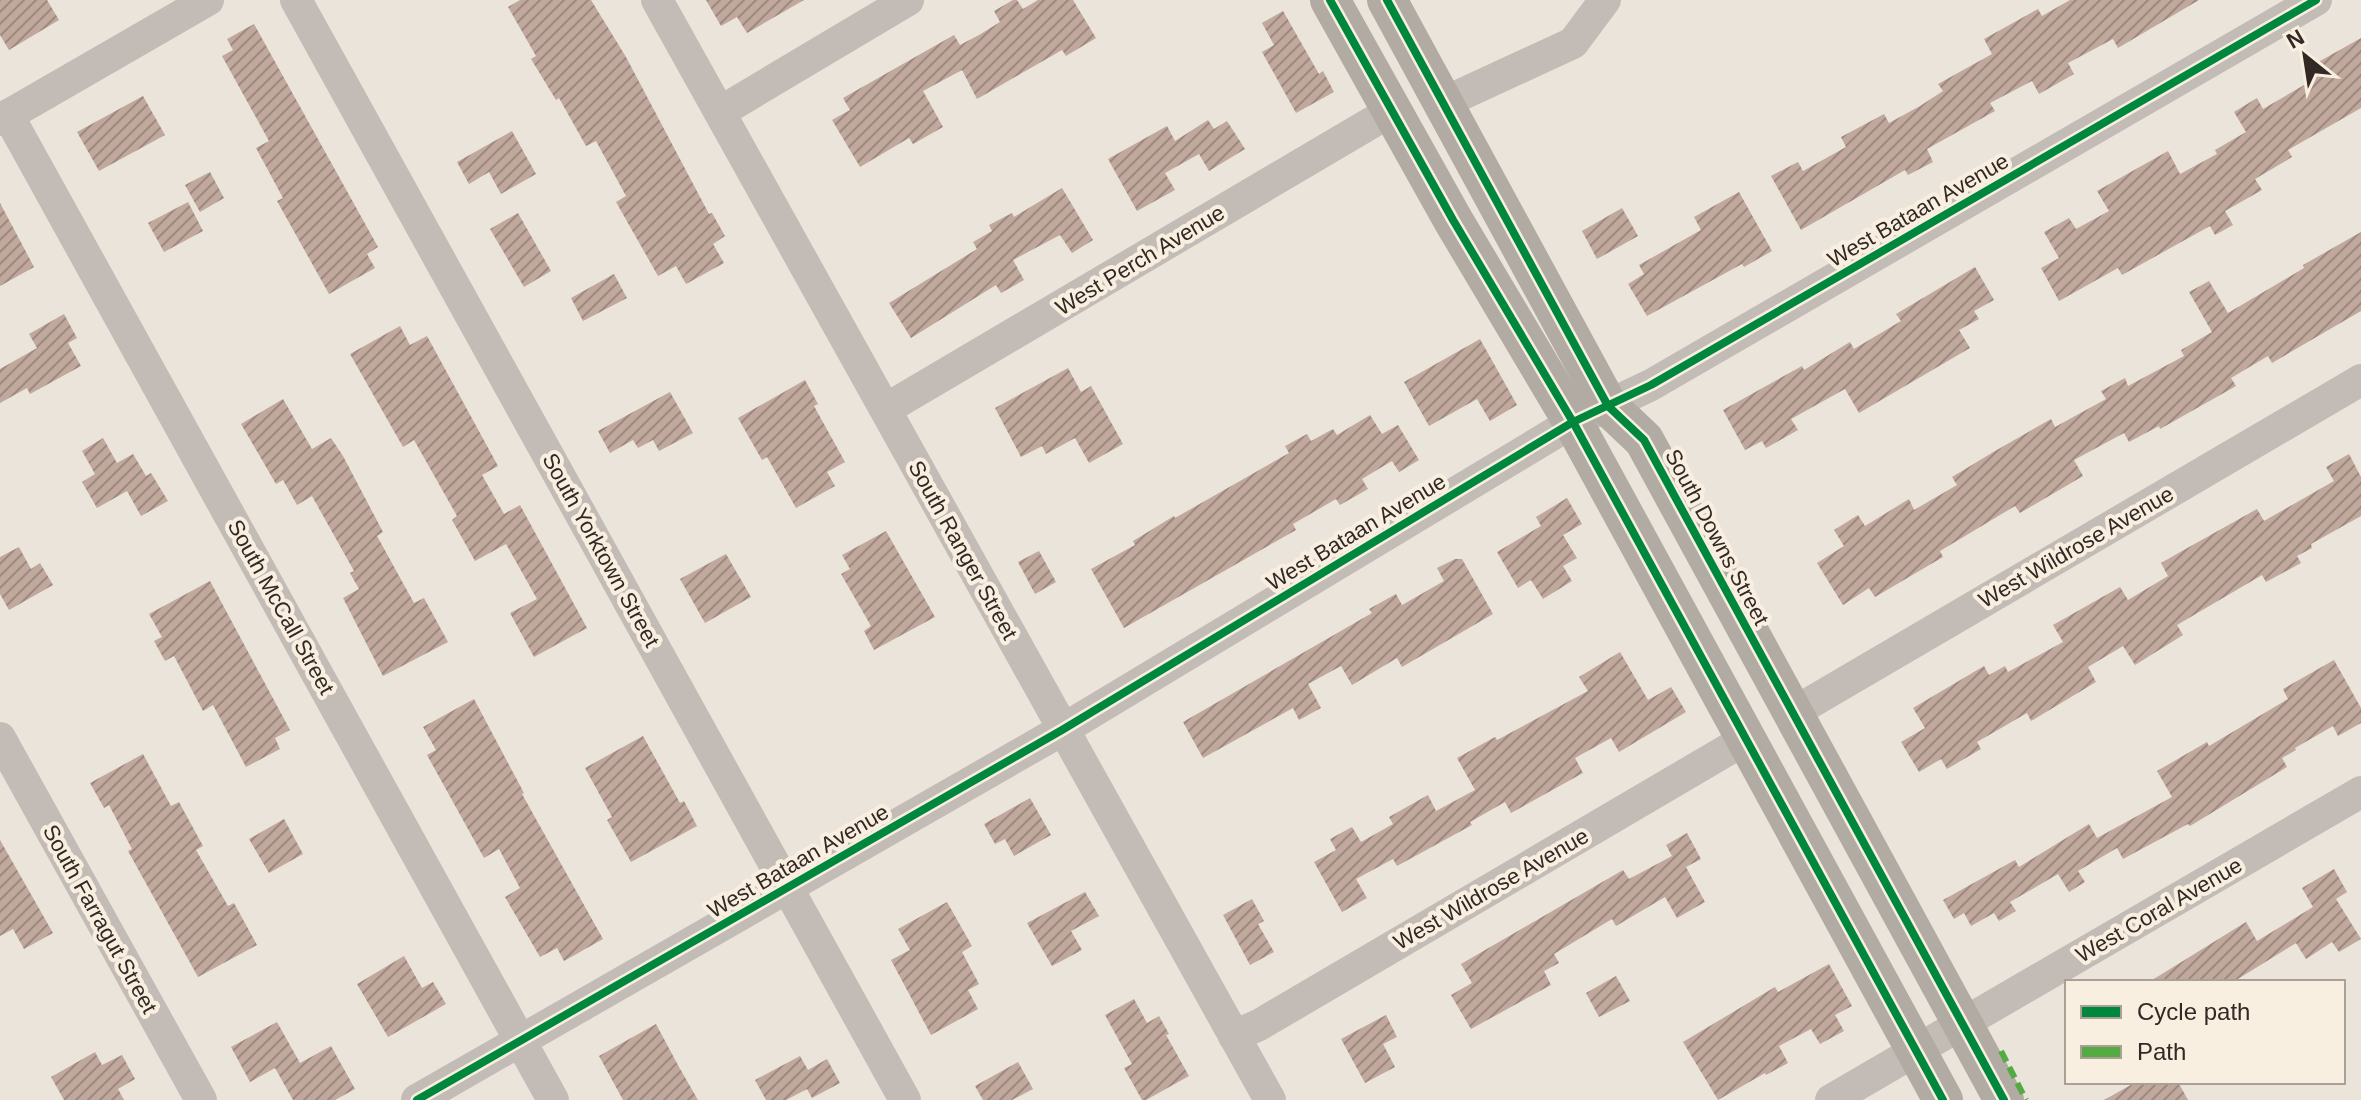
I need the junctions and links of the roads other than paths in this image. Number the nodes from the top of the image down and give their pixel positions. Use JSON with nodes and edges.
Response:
{"nodes":[{"id":1,"x":208,"y":0,"type":"edge"},
{"id":2,"x":296,"y":0,"type":"edge"},
{"id":3,"x":657,"y":0,"type":"edge"},
{"id":4,"x":908,"y":0,"type":"edge"},
{"id":5,"x":1330,"y":0,"type":"edge"},
{"id":6,"x":1387,"y":0,"type":"edge"},
{"id":7,"x":1605,"y":0,"type":"edge"},
{"id":8,"x":2316,"y":0,"type":"edge"},
{"id":9,"x":1443,"y":103,"type":"junction"},
{"id":10,"x":1393,"y":110,"type":"junction"},
{"id":11,"x":720,"y":112,"type":"junction"},
{"id":12,"x":4,"y":117,"type":"edge"},
{"id":13,"x":2361,"y":380,"type":"edge"},
{"id":14,"x":886,"y":409,"type":"junction"},
{"id":15,"x":1590,"y":414,"type":"junction"},
{"id":16,"x":1791,"y":714,"type":"junction"},
{"id":17,"x":1062,"y":730,"type":"junction"},
{"id":18,"x":0,"y":738,"type":"edge"},
{"id":19,"x":1746,"y":739,"type":"junction"},
{"id":20,"x":2361,"y":792,"type":"edge"},
{"id":21,"x":787,"y":887,"type":"junction"},
{"id":22,"x":1962,"y":1025,"type":"junction"},
{"id":23,"x":1234,"y":1036,"type":"junction"},
{"id":24,"x":520,"y":1041,"type":"junction"},
{"id":25,"x":1916,"y":1051,"type":"junction"},
{"id":26,"x":201,"y":1100,"type":"edge"},
{"id":27,"x":417,"y":1100,"type":"edge"},
{"id":28,"x":553,"y":1100,"type":"edge"},
{"id":29,"x":905,"y":1100,"type":"edge"},
{"id":30,"x":1270,"y":1100,"type":"edge"},
{"id":31,"x":1831,"y":1100,"type":"edge"},
{"id":32,"x":1943,"y":1100,"type":"edge"},
{"id":33,"x":2004,"y":1100,"type":"edge"}],
"edges":[{"from":1,"to":12,"type":"street"},
{"from":2,"to":21,"type":"street","name":"South Yorktown Street"},
{"from":3,"to":11,"type":"street","name":"South Ranger Street"},
{"from":4,"to":11,"type":"street"},
{"from":5,"to":10,"type":"main road","name":"South Downs Street"},
{"from":6,"to":9,"type":"main road","name":"South Downs Street"},
{"from":7,"to":9,"type":"street"},
{"from":8,"to":15,"type":"street","name":"West Bataan Avenue"},
{"from":9,"to":15,"type":"main road","name":"South Downs Street"},
{"from":10,"to":14,"type":"street","name":"West Perch Avenue"},
{"from":10,"to":15,"type":"main road","name":"South Downs Street"},
{"from":11,"to":14,"type":"street","name":"South Ranger Street"},
{"from":12,"to":24,"type":"street","name":"South McCall Street"},
{"from":13,"to":16,"type":"street","name":"West Wildrose Avenue"},
{"from":14,"to":17,"type":"street","name":"South Ranger Street"},
{"from":15,"to":16,"type":"main road","name":"South Downs Street"},
{"from":15,"to":17,"type":"street","name":"West Bataan Avenue"},
{"from":15,"to":19,"type":"main road","name":"South Downs Street"},
{"from":16,"to":22,"type":"main road","name":"South Downs Street"},
{"from":17,"to":21,"type":"street","name":"West Bataan Avenue"},
{"from":17,"to":23,"type":"street","name":"South Ranger Street"},
{"from":18,"to":26,"type":"street","name":"South Farragut Street"},
{"from":19,"to":23,"type":"street","name":"West Wildrose Avenue"},
{"from":19,"to":25,"type":"main road","name":"South Downs Street"},
{"from":20,"to":22,"type":"street","name":"West Coral Avenue"},
{"from":21,"to":24,"type":"street","name":"West Bataan Avenue"},
{"from":21,"to":29,"type":"street","name":"South Yorktown Street"},
{"from":22,"to":25,"type":"street","name":"West Coral Avenue"},
{"from":22,"to":33,"type":"main road","name":"South Downs Street"},
{"from":23,"to":30,"type":"street","name":"South Ranger Street"},
{"from":24,"to":27,"type":"street","name":"West Bataan Avenue"},
{"from":24,"to":28,"type":"street","name":"South McCall Street"},
{"from":25,"to":31,"type":"street","name":"West Coral Avenue"},
{"from":25,"to":32,"type":"main road","name":"South Downs Street"}]}
